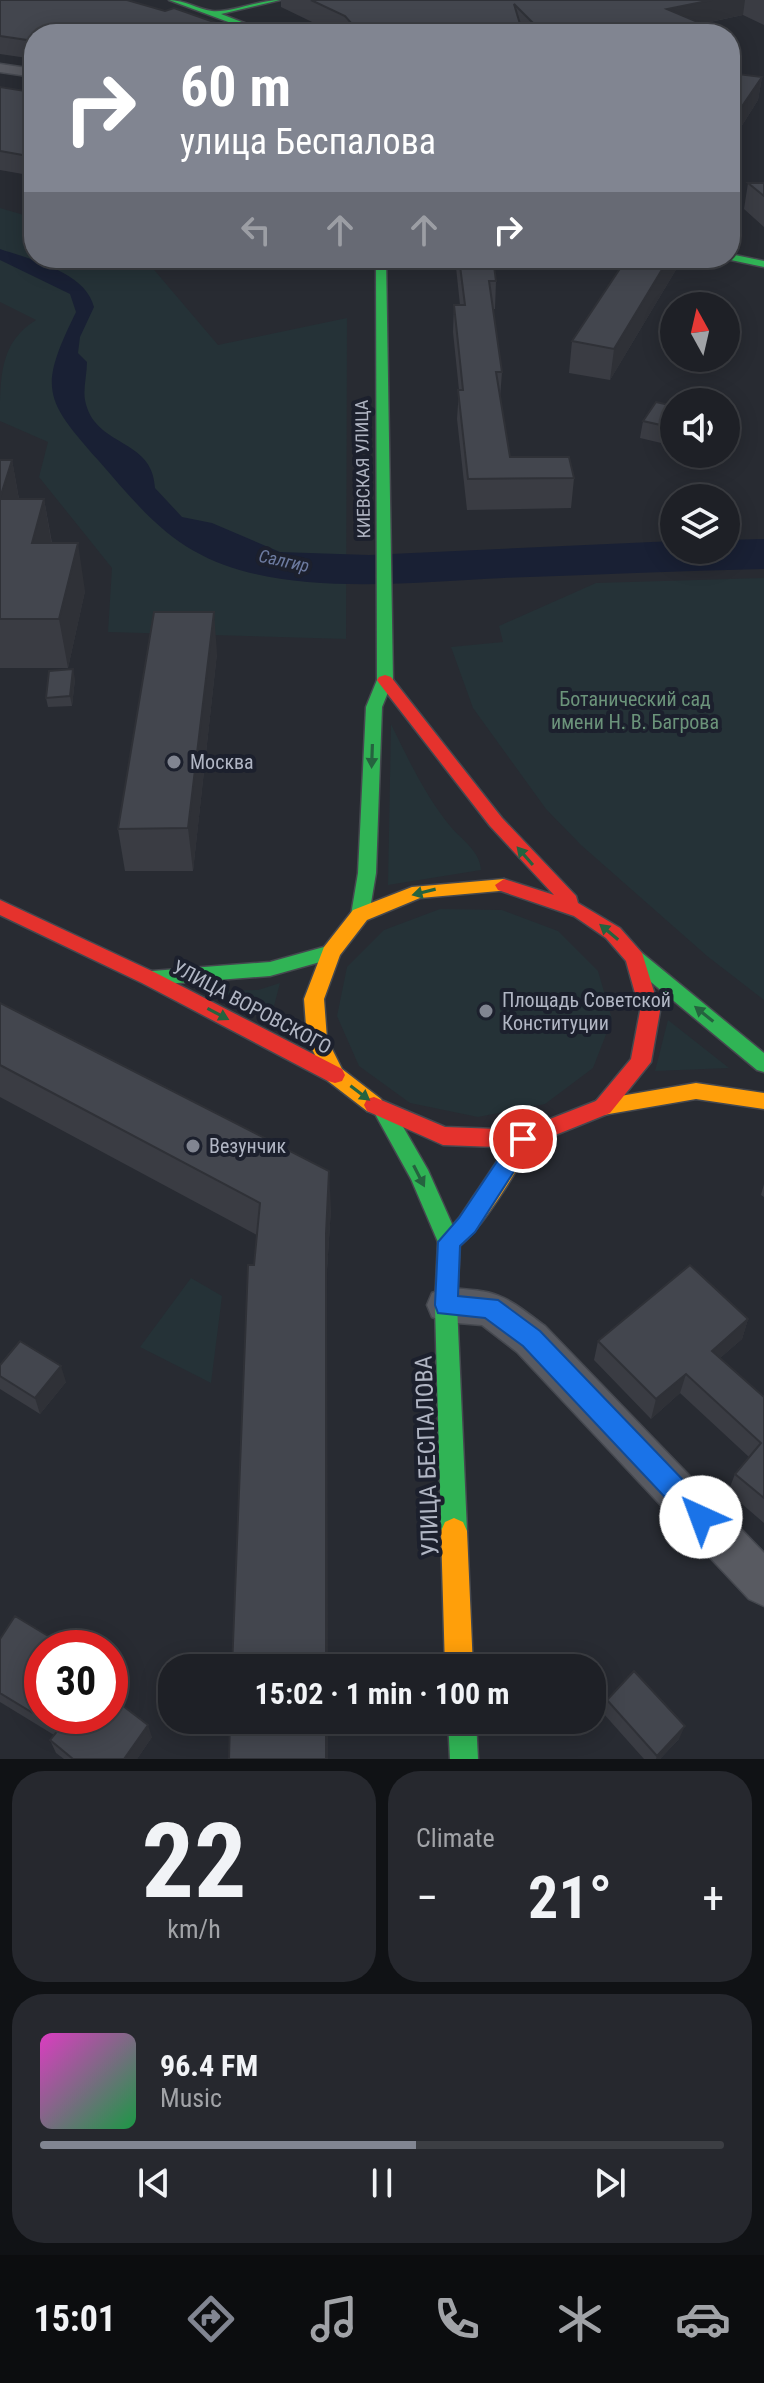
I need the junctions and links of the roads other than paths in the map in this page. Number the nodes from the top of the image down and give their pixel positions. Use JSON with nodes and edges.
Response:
{"nodes":[{"id":1,"x":173,"y":0,"type":"edge"},
{"id":2,"x":276,"y":0,"type":"edge"},
{"id":3,"x":216,"y":13,"type":"junction"},
{"id":4,"x":244,"y":24,"type":"edge"},
{"id":5,"x":0,"y":68,"type":"edge"},
{"id":6,"x":24,"y":72,"type":"edge"},
{"id":7,"x":740,"y":259,"type":"edge"},
{"id":8,"x":764,"y":264,"type":"edge"},
{"id":9,"x":381,"y":268,"type":"edge"},
{"id":10,"x":385,"y":680,"type":"junction"},
{"id":11,"x":0,"y":907,"type":"edge"},
{"id":12,"x":580,"y":911,"type":"junction"},
{"id":13,"x":360,"y":915,"type":"junction"},
{"id":14,"x":331,"y":952,"type":"junction"},
{"id":15,"x":635,"y":958,"type":"junction"},
{"id":16,"x":149,"y":978,"type":"junction"},
{"id":17,"x":764,"y":1064,"type":"edge"},
{"id":18,"x":335,"y":1075,"type":"junction"},
{"id":19,"x":764,"y":1101,"type":"edge"},
{"id":20,"x":603,"y":1107,"type":"junction"},
{"id":21,"x":384,"y":1112,"type":"junction"},
{"id":22,"x":523,"y":1139,"type":"junction"},
{"id":23,"x":449,"y":1242,"type":"junction"},
{"id":24,"x":446,"y":1305,"type":"junction"},
{"id":25,"x":764,"y":1584,"type":"edge"},
{"id":26,"x":458,"y":1654,"type":"edge"},
{"id":27,"x":463,"y":1734,"type":"edge"},
{"id":28,"x":464,"y":1759,"type":"edge"}],
"edges":[{"from":1,"to":3,"type":"main road"},
{"from":2,"to":3,"type":"main road"},
{"from":3,"to":4,"type":"main road"},
{"from":5,"to":6,"type":"street"},
{"from":7,"to":8,"type":"main road"},
{"from":9,"to":10,"type":"main road","name":"КИЕВСКАЯ УЛИЦА"},
{"from":12,"to":10,"type":"main road","one_way":true},
{"from":10,"to":13,"type":"main road","name":"КИЕВСКАЯ УЛИЦА","one_way":true},
{"from":11,"to":16,"type":"main road","name":"УЛИЦА ВОРОВСКОГО"},
{"from":12,"to":13,"type":"main road","one_way":true},
{"from":15,"to":12,"type":"main road","one_way":true},
{"from":13,"to":14,"type":"main road"},
{"from":14,"to":16,"type":"main road","name":"УЛИЦА ВОРОВСКОГО"},
{"from":14,"to":18,"type":"main road"},
{"from":17,"to":15,"type":"main road","one_way":true},
{"from":15,"to":20,"type":"main road"},
{"from":16,"to":18,"type":"main road","name":"УЛИЦА ВОРОВСКОГО","one_way":true},
{"from":18,"to":21,"type":"main road","name":"УЛИЦА ВОРОВСКОГО","one_way":true},
{"from":19,"to":20,"type":"main road"},
{"from":20,"to":22,"type":"main road"},
{"from":21,"to":22,"type":"main road"},
{"from":21,"to":23,"type":"main road","name":"УЛИЦА БЕСПАЛОВА","one_way":true},
{"from":22,"to":23,"type":"main road"},
{"from":23,"to":24,"type":"main road","name":"УЛИЦА БЕСПАЛОВА"},
{"from":24,"to":25,"type":"street"},
{"from":24,"to":26,"type":"main road","name":"УЛИЦА БЕСПАЛОВА"},
{"from":27,"to":28,"type":"main road"}]}
